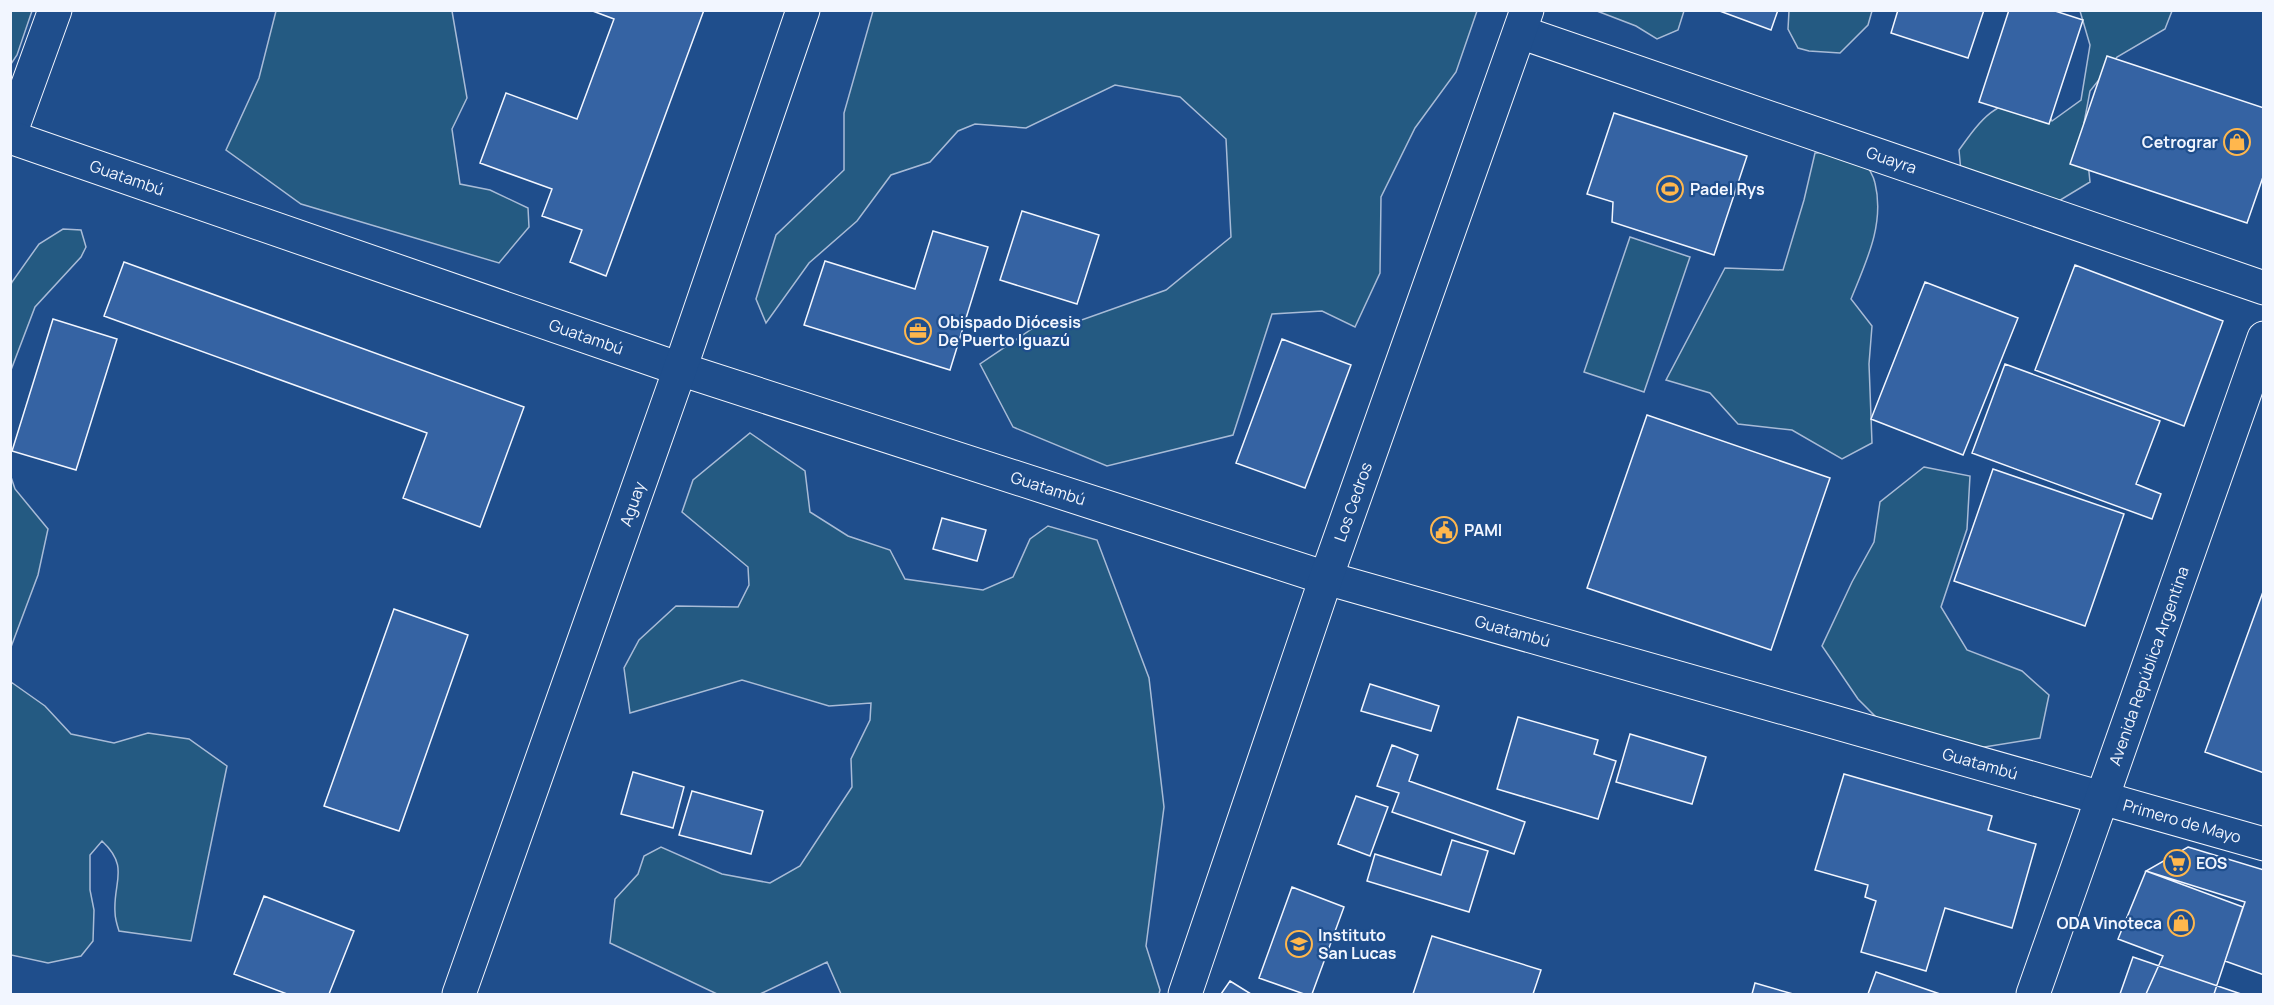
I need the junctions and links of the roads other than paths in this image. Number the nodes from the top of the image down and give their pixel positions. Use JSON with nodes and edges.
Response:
{"nodes":[{"id":1,"x":55,"y":10,"type":"edge"},
{"id":2,"x":803,"y":10,"type":"edge"},
{"id":3,"x":1523,"y":21,"type":"edge"},
{"id":4,"x":10,"y":135,"type":"edge"},
{"id":5,"x":2264,"y":288,"type":"edge"},
{"id":6,"x":2264,"y":338,"type":"edge"},
{"id":7,"x":680,"y":369,"type":"junction"},
{"id":8,"x":1326,"y":578,"type":"junction"},
{"id":9,"x":2101,"y":797,"type":"junction"},
{"id":10,"x":2264,"y":844,"type":"edge"},
{"id":11,"x":459,"y":994,"type":"edge"},
{"id":12,"x":1185,"y":994,"type":"edge"},
{"id":13,"x":2033,"y":994,"type":"edge"}],
"edges":[{"from":1,"to":4,"type":"street"},
{"from":2,"to":7,"type":"street","name":"Aguay"},
{"from":3,"to":5,"type":"street","name":"Guayra"},
{"from":3,"to":8,"type":"street","name":"Los Cedros"},
{"from":4,"to":7,"type":"street","name":"Guatambú"},
{"from":6,"to":9,"type":"street","name":"Avenida República Argentina"},
{"from":7,"to":8,"type":"street","name":"Guatambú"},
{"from":7,"to":11,"type":"street","name":"Aguay"},
{"from":8,"to":9,"type":"street","name":"Guatambú"},
{"from":8,"to":12,"type":"street","name":"Los Cedros"},
{"from":9,"to":10,"type":"street","name":"Primero de Mayo"},
{"from":9,"to":13,"type":"street","name":"Avenida República Argentina"}]}
